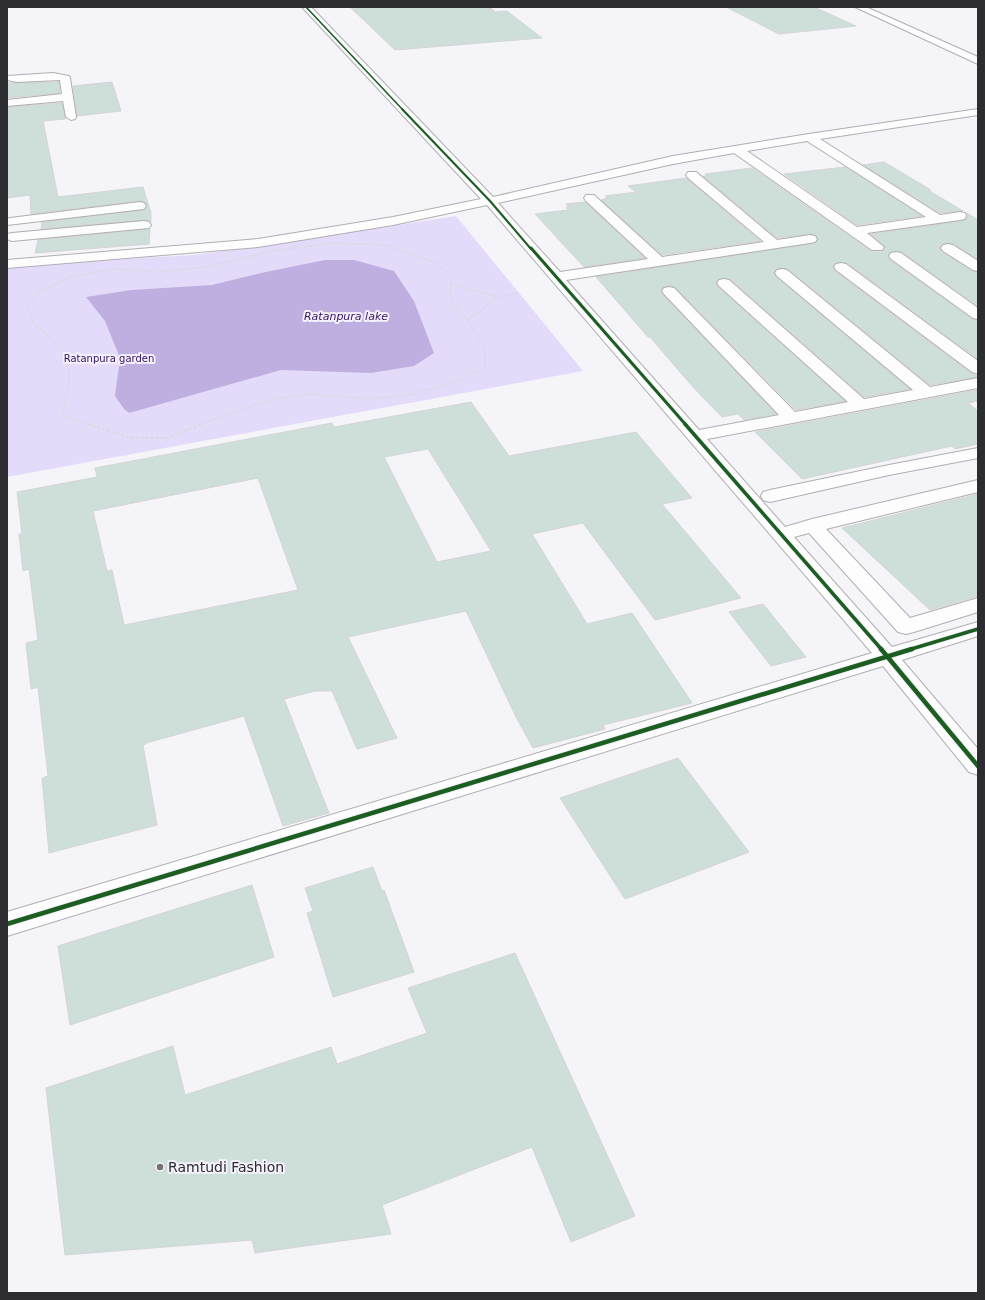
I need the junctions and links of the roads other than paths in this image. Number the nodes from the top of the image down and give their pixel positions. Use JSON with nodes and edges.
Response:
{"nodes":[{"id":1,"x":306,"y":7,"type":"edge"},
{"id":2,"x":859,"y":7,"type":"edge"},
{"id":3,"x":978,"y":62,"type":"edge"},
{"id":4,"x":11,"y":78,"type":"dead end"},
{"id":5,"x":23,"y":91,"type":"junction"},
{"id":6,"x":68,"y":97,"type":"junction"},
{"id":7,"x":7,"y":103,"type":"edge"},
{"id":8,"x":978,"y":112,"type":"edge"},
{"id":9,"x":71,"y":117,"type":"dead end"},
{"id":10,"x":809,"y":137,"type":"junction"},
{"id":11,"x":736,"y":149,"type":"junction"},
{"id":12,"x":692,"y":175,"type":"dead end"},
{"id":13,"x":590,"y":198,"type":"dead end"},
{"id":14,"x":490,"y":201,"type":"junction"},
{"id":15,"x":140,"y":206,"type":"dead end"},
{"id":16,"x":960,"y":216,"type":"dead end"},
{"id":17,"x":9,"y":217,"type":"edge"},
{"id":18,"x":938,"y":219,"type":"junction"},
{"id":19,"x":144,"y":225,"type":"dead end"},
{"id":20,"x":855,"y":231,"type":"junction"},
{"id":21,"x":810,"y":239,"type":"dead end"},
{"id":22,"x":774,"y":244,"type":"junction"},
{"id":23,"x":877,"y":248,"type":"dead end"},
{"id":24,"x":948,"y":248,"type":"dead end"},
{"id":25,"x":13,"y":253,"type":"edge"},
{"id":26,"x":896,"y":256,"type":"dead end"},
{"id":27,"x":659,"y":262,"type":"junction"},
{"id":28,"x":841,"y":266,"type":"dead end"},
{"id":29,"x":978,"y":267,"type":"edge"},
{"id":30,"x":782,"y":273,"type":"dead end"},
{"id":31,"x":556,"y":277,"type":"junction"},
{"id":32,"x":724,"y":283,"type":"dead end"},
{"id":33,"x":669,"y":291,"type":"dead end"},
{"id":34,"x":978,"y":315,"type":"edge"},
{"id":35,"x":978,"y":369,"type":"edge"},
{"id":36,"x":970,"y":384,"type":"edge"},
{"id":37,"x":927,"y":393,"type":"junction"},
{"id":38,"x":978,"y":397,"type":"edge"},
{"id":39,"x":861,"y":405,"type":"junction"},
{"id":40,"x":791,"y":418,"type":"junction"},
{"id":41,"x":694,"y":436,"type":"junction"},
{"id":42,"x":978,"y":453,"type":"edge"},
{"id":43,"x":978,"y":486,"type":"edge"},
{"id":44,"x":770,"y":496,"type":"dead end"},
{"id":45,"x":812,"y":526,"type":"junction"},
{"id":46,"x":780,"y":534,"type":"junction"},
{"id":47,"x":978,"y":605,"type":"edge"},
{"id":48,"x":978,"y":629,"type":"edge"},
{"id":49,"x":887,"y":656,"type":"junction"},
{"id":50,"x":978,"y":766,"type":"edge"},
{"id":51,"x":7,"y":924,"type":"edge"}],
"edges":[{"from":1,"to":14,"type":"street"},
{"from":2,"to":3,"type":"street"},
{"from":4,"to":5,"type":"street"},
{"from":5,"to":6,"type":"street"},
{"from":5,"to":6,"type":"street"},
{"from":5,"to":7,"type":"street"},
{"from":6,"to":9,"type":"street"},
{"from":8,"to":10,"type":"street"},
{"from":10,"to":11,"type":"street"},
{"from":10,"to":18,"type":"street"},
{"from":11,"to":14,"type":"street"},
{"from":11,"to":20,"type":"street"},
{"from":12,"to":22,"type":"street"},
{"from":13,"to":27,"type":"street"},
{"from":14,"to":25,"type":"street"},
{"from":14,"to":31,"type":"street"},
{"from":15,"to":17,"type":"street"},
{"from":16,"to":18,"type":"street"},
{"from":17,"to":25,"type":"street"},
{"from":18,"to":20,"type":"street"},
{"from":19,"to":25,"type":"street"},
{"from":20,"to":23,"type":"street"},
{"from":21,"to":22,"type":"street"},
{"from":22,"to":27,"type":"street"},
{"from":24,"to":29,"type":"street"},
{"from":26,"to":34,"type":"street"},
{"from":27,"to":31,"type":"street"},
{"from":28,"to":35,"type":"street"},
{"from":30,"to":37,"type":"street"},
{"from":31,"to":41,"type":"street"},
{"from":32,"to":39,"type":"street"},
{"from":33,"to":40,"type":"street"},
{"from":36,"to":37,"type":"street"},
{"from":36,"to":38,"type":"street"},
{"from":37,"to":39,"type":"street"},
{"from":39,"to":40,"type":"street"},
{"from":40,"to":41,"type":"street"},
{"from":41,"to":46,"type":"street"},
{"from":42,"to":44,"type":"street"},
{"from":43,"to":45,"type":"street"},
{"from":45,"to":46,"type":"street"},
{"from":45,"to":47,"type":"street"},
{"from":46,"to":49,"type":"street"},
{"from":48,"to":49,"type":"street"},
{"from":49,"to":50,"type":"street"},
{"from":49,"to":51,"type":"street"}]}
